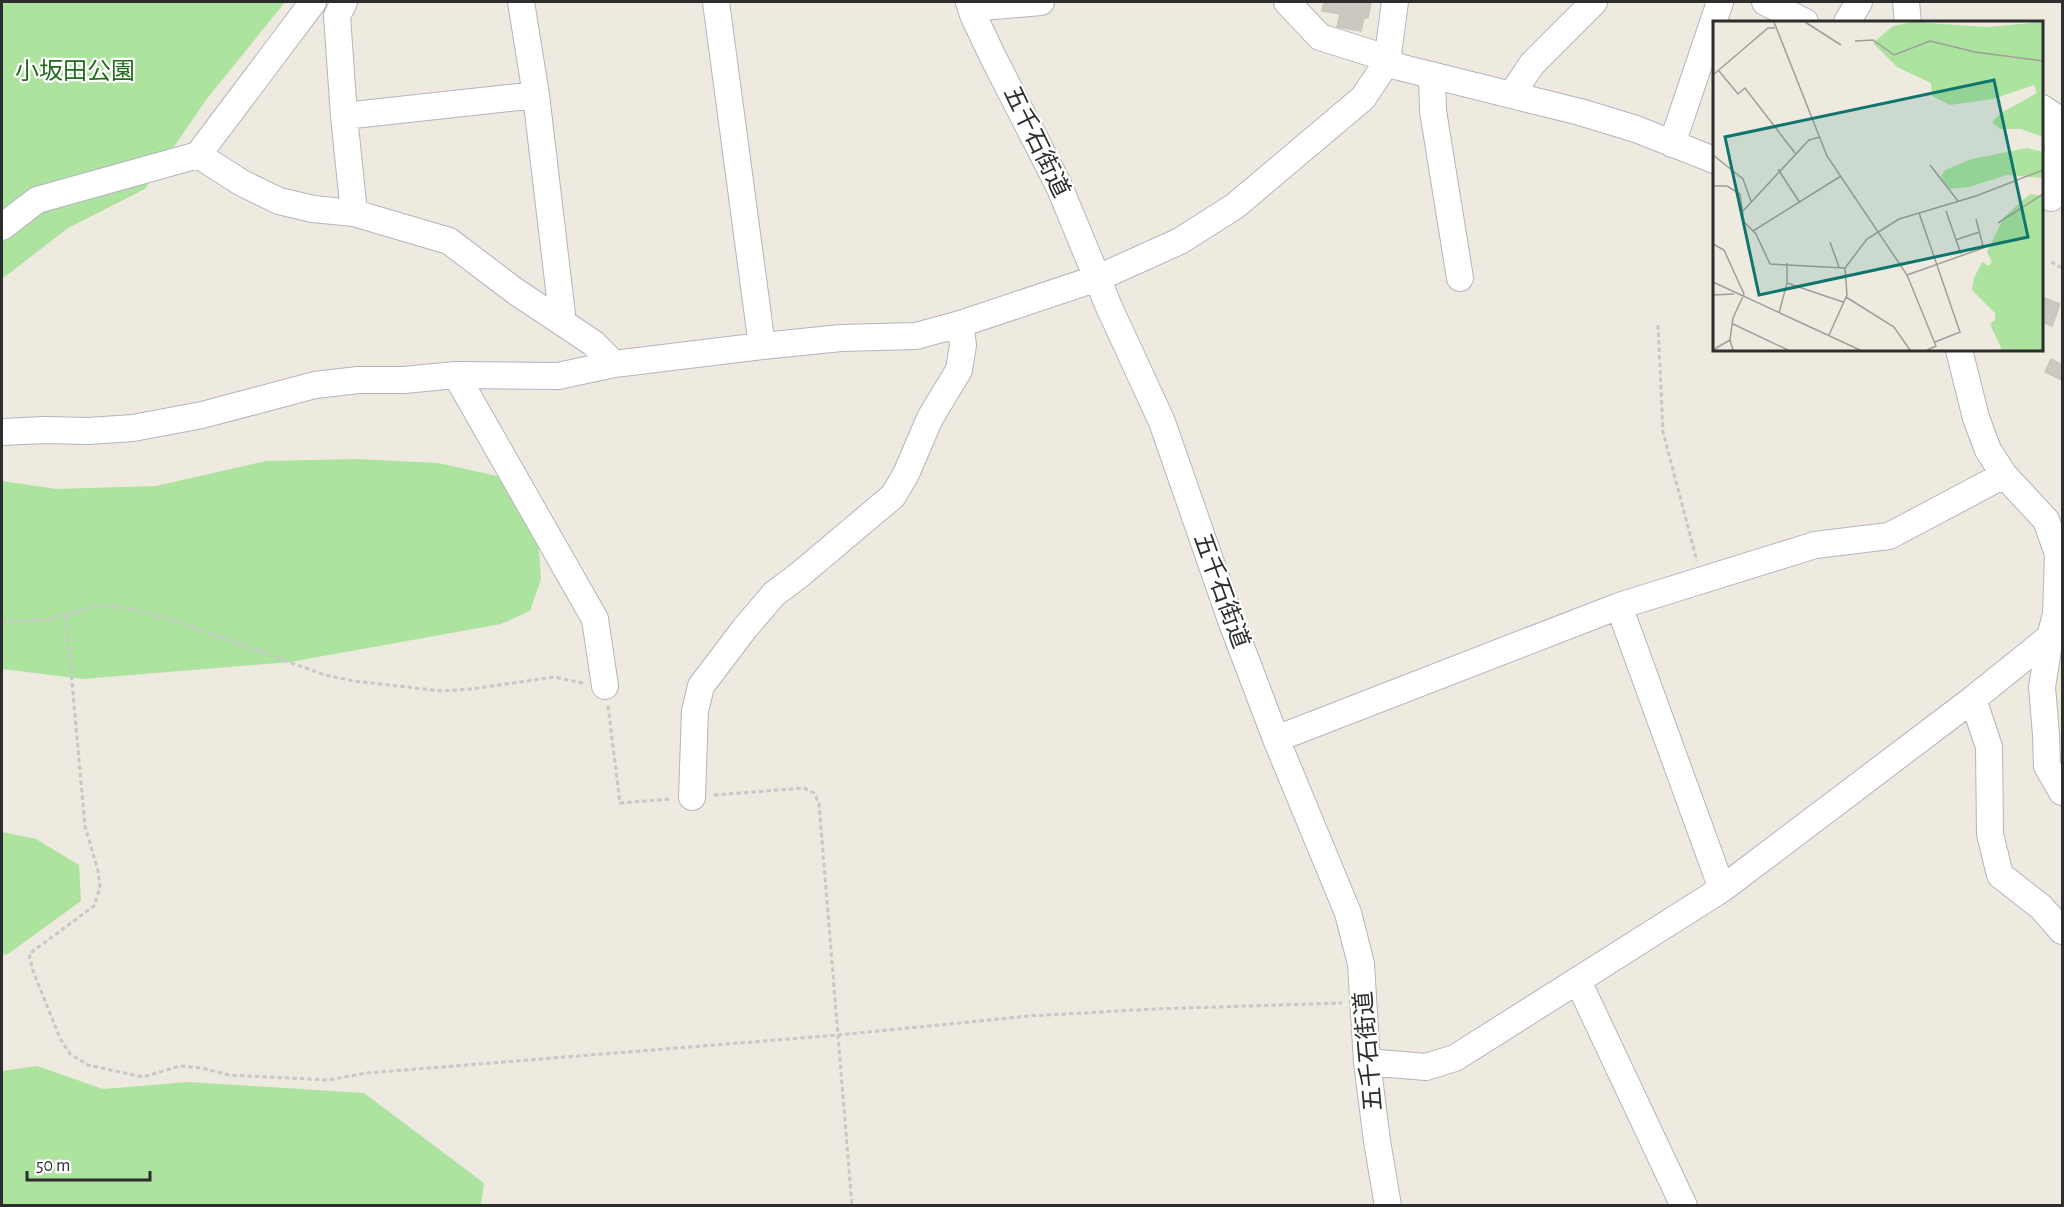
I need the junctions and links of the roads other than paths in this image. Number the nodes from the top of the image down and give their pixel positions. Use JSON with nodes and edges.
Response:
{"nodes":[{"id":1,"x":314,"y":2,"type":"edge"},
{"id":2,"x":521,"y":2,"type":"edge"},
{"id":3,"x":716,"y":2,"type":"edge"},
{"id":4,"x":1041,"y":2,"type":"edge"},
{"id":5,"x":1287,"y":2,"type":"edge"},
{"id":6,"x":1395,"y":2,"type":"edge"},
{"id":7,"x":1594,"y":2,"type":"edge"},
{"id":8,"x":1720,"y":2,"type":"edge"},
{"id":9,"x":1765,"y":2,"type":"edge"},
{"id":10,"x":1858,"y":2,"type":"edge"},
{"id":11,"x":1906,"y":2,"type":"edge"},
{"id":12,"x":341,"y":3,"type":"edge"},
{"id":13,"x":970,"y":5,"type":"edge"},
{"id":14,"x":1714,"y":21,"type":"edge"},
{"id":15,"x":1803,"y":21,"type":"edge"},
{"id":16,"x":1848,"y":21,"type":"edge"},
{"id":17,"x":1908,"y":21,"type":"edge"},
{"id":18,"x":1713,"y":23,"type":"edge"},
{"id":19,"x":1387,"y":62,"type":"junction"},
{"id":20,"x":1432,"y":75,"type":"junction"},
{"id":21,"x":1512,"y":94,"type":"junction"},
{"id":22,"x":536,"y":95,"type":"junction"},
{"id":23,"x":2043,"y":109,"type":"edge"},
{"id":24,"x":344,"y":116,"type":"junction"},
{"id":25,"x":1672,"y":144,"type":"junction"},
{"id":26,"x":198,"y":155,"type":"junction"},
{"id":27,"x":1713,"y":160,"type":"edge"},
{"id":28,"x":2052,"y":198,"type":"edge"},
{"id":29,"x":354,"y":213,"type":"junction"},
{"id":30,"x":2,"y":227,"type":"edge"},
{"id":31,"x":1098,"y":278,"type":"junction"},
{"id":32,"x":1460,"y":279,"type":"dead end"},
{"id":33,"x":563,"y":323,"type":"junction"},
{"id":34,"x":960,"y":324,"type":"junction"},
{"id":35,"x":762,"y":346,"type":"junction"},
{"id":36,"x":1959,"y":351,"type":"edge"},
{"id":37,"x":615,"y":364,"type":"junction"},
{"id":38,"x":456,"y":375,"type":"junction"},
{"id":39,"x":2,"y":432,"type":"edge"},
{"id":40,"x":2004,"y":476,"type":"junction"},
{"id":41,"x":1619,"y":606,"type":"junction"},
{"id":42,"x":2050,"y":637,"type":"junction"},
{"id":43,"x":605,"y":686,"type":"road end"},
{"id":44,"x":1972,"y":699,"type":"junction"},
{"id":45,"x":1276,"y":739,"type":"junction"},
{"id":46,"x":2062,"y":792,"type":"edge"},
{"id":47,"x":692,"y":797,"type":"road end"},
{"id":48,"x":1722,"y":890,"type":"junction"},
{"id":49,"x":2062,"y":931,"type":"edge"},
{"id":50,"x":1578,"y":981,"type":"junction"},
{"id":51,"x":1367,"y":1062,"type":"junction"},
{"id":52,"x":1388,"y":1206,"type":"edge"},
{"id":53,"x":1684,"y":1206,"type":"edge"}],
"edges":[{"from":1,"to":26,"type":"street"},
{"from":2,"to":22,"type":"street"},
{"from":3,"to":35,"type":"street"},
{"from":4,"to":13,"type":"street"},
{"from":5,"to":19,"type":"street"},
{"from":6,"to":19,"type":"street"},
{"from":7,"to":21,"type":"street"},
{"from":8,"to":14,"type":"street"},
{"from":9,"to":15,"type":"street"},
{"from":10,"to":16,"type":"street"},
{"from":11,"to":17,"type":"street"},
{"from":12,"to":24,"type":"street"},
{"from":13,"to":31,"type":"street","name":"五千石街道"},
{"from":18,"to":25,"type":"street"},
{"from":19,"to":20,"type":"street"},
{"from":19,"to":31,"type":"street"},
{"from":20,"to":21,"type":"street"},
{"from":20,"to":32,"type":"street"},
{"from":21,"to":25,"type":"street"},
{"from":22,"to":24,"type":"street"},
{"from":22,"to":33,"type":"street"},
{"from":23,"to":28,"type":"street"},
{"from":24,"to":29,"type":"street"},
{"from":25,"to":27,"type":"street"},
{"from":26,"to":29,"type":"street"},
{"from":26,"to":30,"type":"street"},
{"from":29,"to":33,"type":"street"},
{"from":31,"to":34,"type":"street"},
{"from":31,"to":45,"type":"street","name":"五千石街道"},
{"from":33,"to":37,"type":"street"},
{"from":34,"to":35,"type":"street"},
{"from":34,"to":47,"type":"street"},
{"from":35,"to":37,"type":"street"},
{"from":36,"to":40,"type":"street"},
{"from":37,"to":38,"type":"street"},
{"from":38,"to":39,"type":"street"},
{"from":38,"to":43,"type":"street"},
{"from":40,"to":41,"type":"street"},
{"from":40,"to":42,"type":"street"},
{"from":41,"to":45,"type":"street"},
{"from":41,"to":48,"type":"street"},
{"from":42,"to":44,"type":"street"},
{"from":42,"to":46,"type":"street"},
{"from":44,"to":48,"type":"street"},
{"from":44,"to":49,"type":"street"},
{"from":45,"to":51,"type":"street","name":"五千石街道"},
{"from":48,"to":50,"type":"street"},
{"from":50,"to":51,"type":"street"},
{"from":50,"to":53,"type":"street"},
{"from":51,"to":52,"type":"street","name":"五千石街道"}]}
